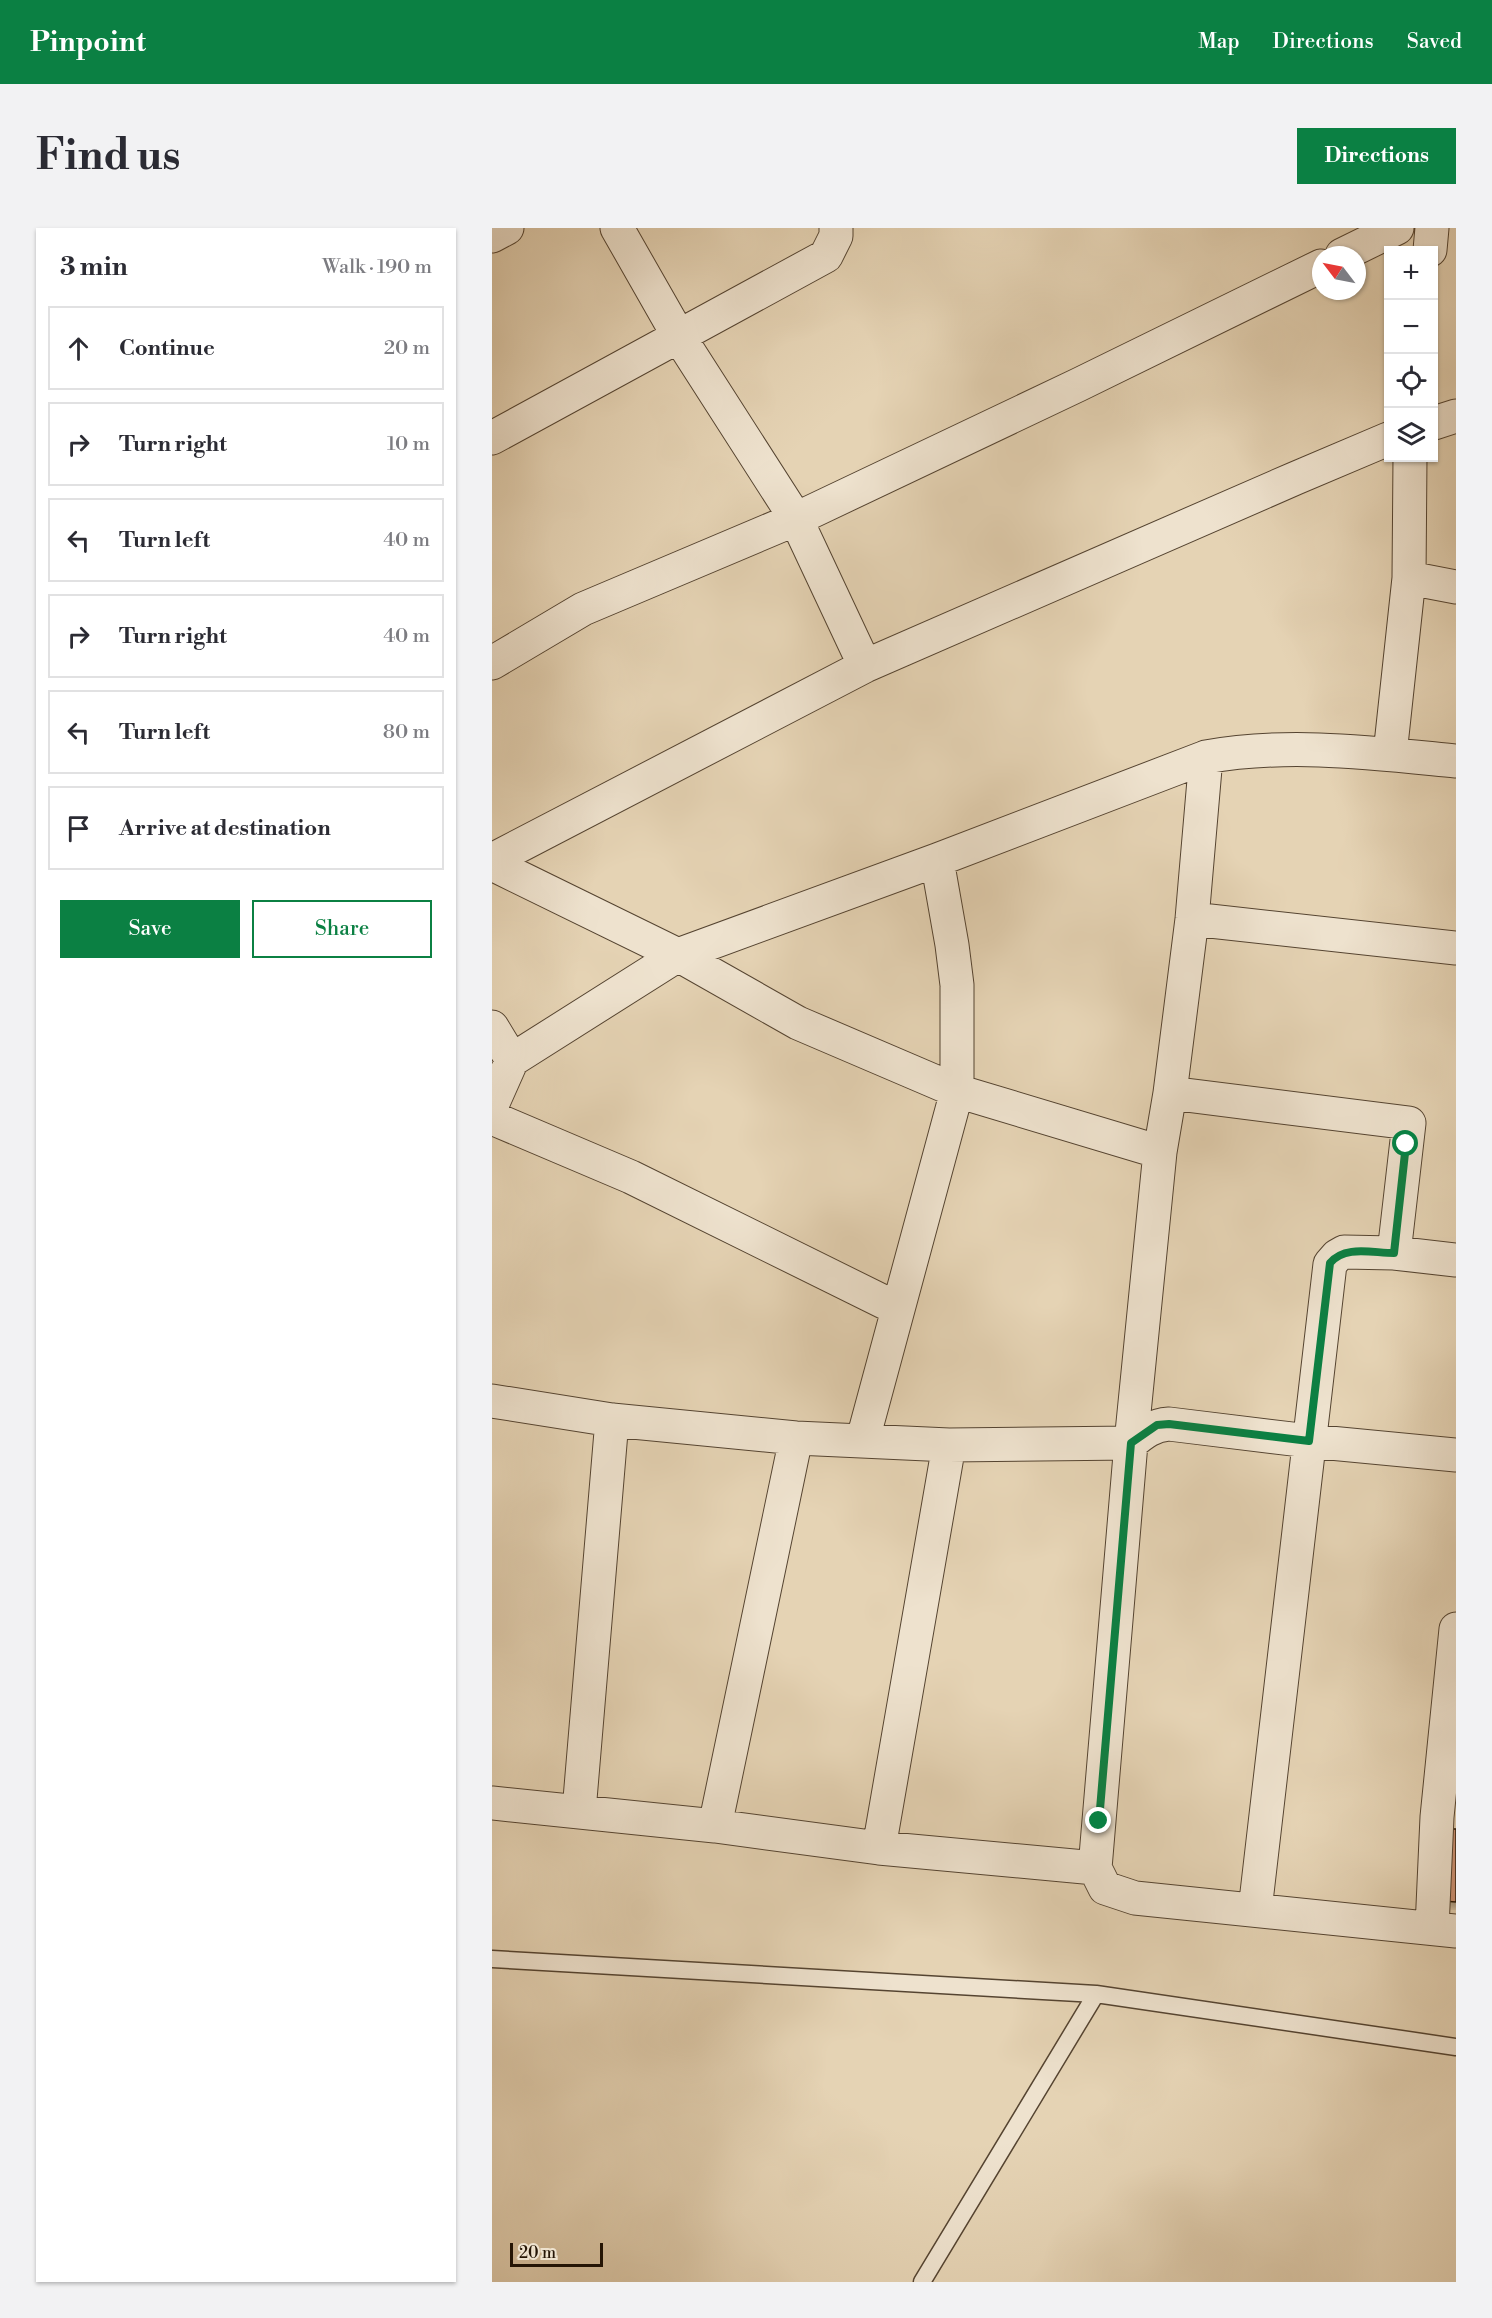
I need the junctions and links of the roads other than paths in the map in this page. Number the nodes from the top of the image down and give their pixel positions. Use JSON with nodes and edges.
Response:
{"nodes":[{"id":1,"x":507,"y":228,"type":"edge"},
{"id":2,"x":617,"y":228,"type":"edge"},
{"id":3,"x":836,"y":228,"type":"edge"},
{"id":4,"x":1397,"y":228,"type":"edge"},
{"id":5,"x":1432,"y":228,"type":"edge"},
{"id":6,"x":492,"y":236,"type":"edge"},
{"id":7,"x":1360,"y":246,"type":"edge"},
{"id":8,"x":1430,"y":246,"type":"edge"},
{"id":9,"x":1312,"y":270,"type":"edge"},
{"id":10,"x":678,"y":335,"type":"junction"},
{"id":11,"x":1456,"y":416,"type":"edge"},
{"id":12,"x":1438,"y":422,"type":"edge"},
{"id":13,"x":492,"y":438,"type":"edge"},
{"id":14,"x":1384,"y":442,"type":"edge"},
{"id":15,"x":1410,"y":462,"type":"edge"},
{"id":16,"x":795,"y":519,"type":"junction"},
{"id":17,"x":1409,"y":578,"type":"junction"},
{"id":18,"x":1456,"y":587,"type":"edge"},
{"id":19,"x":492,"y":663,"type":"edge"},
{"id":20,"x":865,"y":666,"type":"junction"},
{"id":21,"x":1389,"y":754,"type":"junction"},
{"id":22,"x":1206,"y":757,"type":"junction"},
{"id":23,"x":1456,"y":762,"type":"edge"},
{"id":24,"x":937,"y":860,"type":"junction"},
{"id":25,"x":492,"y":862,"type":"edge"},
{"id":26,"x":1192,"y":919,"type":"junction"},
{"id":27,"x":1456,"y":948,"type":"edge"},
{"id":28,"x":678,"y":955,"type":"junction"},
{"id":29,"x":492,"y":1027,"type":"edge"},
{"id":30,"x":512,"y":1060,"type":"junction"},
{"id":31,"x":957,"y":1091,"type":"junction"},
{"id":32,"x":1170,"y":1093,"type":"junction"},
{"id":33,"x":492,"y":1104,"type":"edge"},
{"id":34,"x":492,"y":1118,"type":"edge"},
{"id":35,"x":1160,"y":1152,"type":"junction"},
{"id":36,"x":1394,"y":1253,"type":"junction"},
{"id":37,"x":1456,"y":1260,"type":"edge"},
{"id":38,"x":898,"y":1309,"type":"junction"},
{"id":39,"x":492,"y":1401,"type":"edge"},
{"id":40,"x":612,"y":1420,"type":"junction"},
{"id":41,"x":796,"y":1438,"type":"junction"},
{"id":42,"x":863,"y":1439,"type":"junction"},
{"id":43,"x":1309,"y":1441,"type":"junction"},
{"id":44,"x":1131,"y":1443,"type":"junction"},
{"id":45,"x":949,"y":1445,"type":"junction"},
{"id":46,"x":1456,"y":1455,"type":"edge"},
{"id":47,"x":1456,"y":1635,"type":"edge"},
{"id":48,"x":492,"y":1803,"type":"edge"},
{"id":49,"x":579,"y":1811,"type":"junction"},
{"id":50,"x":1446,"y":1818,"type":"edge"},
{"id":51,"x":715,"y":1826,"type":"junction"},
{"id":52,"x":879,"y":1848,"type":"junction"},
{"id":53,"x":1095,"y":1868,"type":"junction"},
{"id":54,"x":1255,"y":1910,"type":"junction"},
{"id":55,"x":1444,"y":1929,"type":"edge"},
{"id":56,"x":492,"y":1959,"type":"edge"},
{"id":57,"x":1096,"y":1994,"type":"junction"},
{"id":58,"x":1456,"y":2047,"type":"edge"},
{"id":59,"x":922,"y":2282,"type":"edge"}],
"edges":[{"from":1,"to":6,"type":"street"},
{"from":2,"to":10,"type":"street"},
{"from":3,"to":10,"type":"street"},
{"from":4,"to":7,"type":"street"},
{"from":5,"to":8,"type":"street"},
{"from":9,"to":16,"type":"street"},
{"from":10,"to":13,"type":"street"},
{"from":10,"to":16,"type":"street"},
{"from":11,"to":12,"type":"street"},
{"from":14,"to":20,"type":"street"},
{"from":15,"to":17,"type":"street"},
{"from":16,"to":19,"type":"street"},
{"from":16,"to":20,"type":"street"},
{"from":17,"to":18,"type":"street"},
{"from":17,"to":21,"type":"street"},
{"from":20,"to":25,"type":"street"},
{"from":21,"to":22,"type":"street"},
{"from":21,"to":23,"type":"street"},
{"from":22,"to":24,"type":"street"},
{"from":22,"to":26,"type":"street"},
{"from":24,"to":28,"type":"street"},
{"from":24,"to":31,"type":"street"},
{"from":25,"to":28,"type":"street"},
{"from":26,"to":27,"type":"street"},
{"from":26,"to":32,"type":"street"},
{"from":28,"to":30,"type":"street"},
{"from":28,"to":31,"type":"street"},
{"from":29,"to":30,"type":"street"},
{"from":30,"to":33,"type":"street"},
{"from":31,"to":35,"type":"street"},
{"from":31,"to":38,"type":"street"},
{"from":32,"to":35,"type":"street"},
{"from":32,"to":36,"type":"street"},
{"from":34,"to":38,"type":"street"},
{"from":35,"to":44,"type":"street"},
{"from":36,"to":37,"type":"street"},
{"from":36,"to":43,"type":"street"},
{"from":38,"to":42,"type":"street"},
{"from":39,"to":40,"type":"street"},
{"from":40,"to":41,"type":"street"},
{"from":40,"to":49,"type":"street"},
{"from":41,"to":42,"type":"street"},
{"from":41,"to":51,"type":"street"},
{"from":42,"to":45,"type":"street"},
{"from":43,"to":44,"type":"street"},
{"from":43,"to":46,"type":"street"},
{"from":43,"to":54,"type":"street"},
{"from":44,"to":45,"type":"street"},
{"from":44,"to":53,"type":"street"},
{"from":45,"to":52,"type":"street"},
{"from":47,"to":50,"type":"street"},
{"from":48,"to":49,"type":"street"},
{"from":49,"to":51,"type":"street"},
{"from":50,"to":55,"type":"street"},
{"from":51,"to":52,"type":"street"},
{"from":52,"to":53,"type":"street"},
{"from":53,"to":54,"type":"street"},
{"from":54,"to":55,"type":"street"},
{"from":56,"to":57,"type":"lane"},
{"from":57,"to":58,"type":"lane"},
{"from":57,"to":59,"type":"lane"}]}
